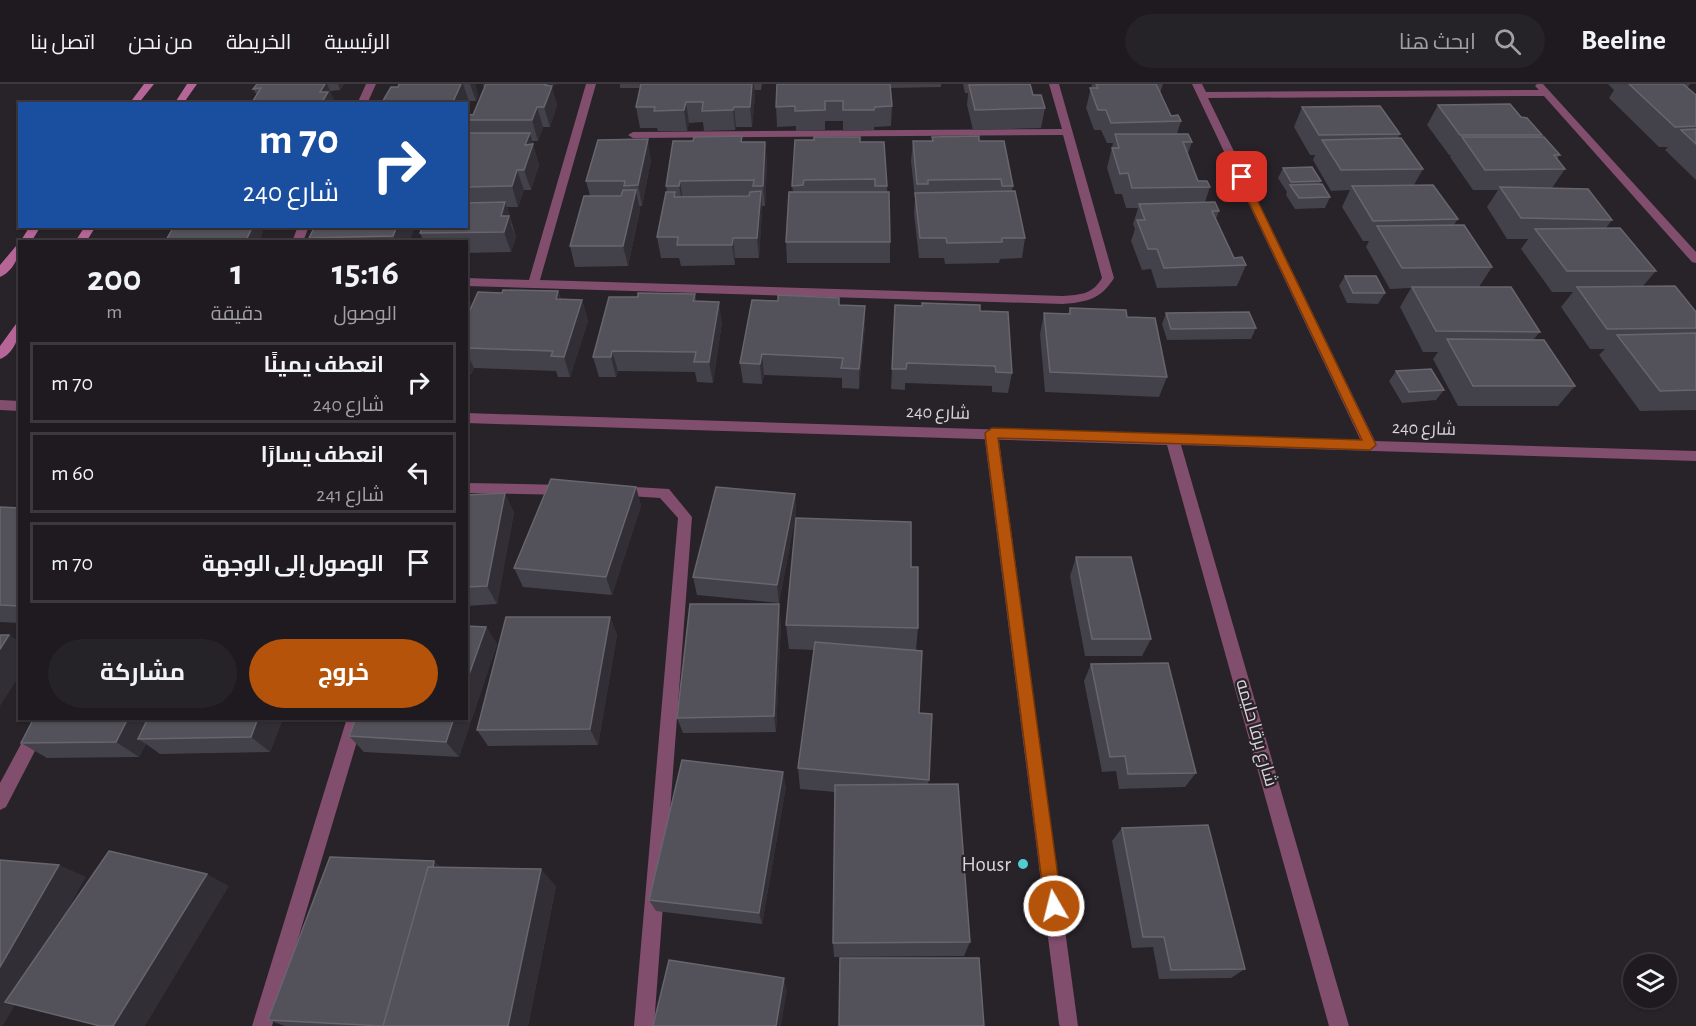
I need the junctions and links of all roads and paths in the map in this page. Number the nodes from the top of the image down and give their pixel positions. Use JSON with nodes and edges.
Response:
{"nodes":[{"id":1,"x":149,"y":84,"type":"edge"},
{"id":2,"x":192,"y":84,"type":"edge"},
{"id":3,"x":371,"y":84,"type":"edge"},
{"id":4,"x":591,"y":84,"type":"edge"},
{"id":5,"x":1054,"y":84,"type":"edge"},
{"id":6,"x":1538,"y":84,"type":"edge"},
{"id":7,"x":1200,"y":89,"type":"edge"},
{"id":8,"x":1546,"y":93,"type":"junction"},
{"id":9,"x":136,"y":102,"type":"edge"},
{"id":10,"x":179,"y":102,"type":"edge"},
{"id":11,"x":363,"y":102,"type":"edge"},
{"id":12,"x":1068,"y":132,"type":"junction"},
{"id":13,"x":633,"y":135,"type":"dead end"},
{"id":14,"x":18,"y":250,"type":"edge"},
{"id":15,"x":1696,"y":259,"type":"edge"},
{"id":16,"x":0,"y":273,"type":"edge"},
{"id":17,"x":468,"y":282,"type":"edge"},
{"id":18,"x":534,"y":282,"type":"junction"},
{"id":19,"x":18,"y":330,"type":"edge"},
{"id":20,"x":0,"y":355,"type":"edge"},
{"id":21,"x":0,"y":405,"type":"edge"},
{"id":22,"x":18,"y":406,"type":"edge"},
{"id":23,"x":468,"y":418,"type":"edge"},
{"id":24,"x":992,"y":433,"type":"junction"},
{"id":25,"x":1173,"y":440,"type":"junction"},
{"id":26,"x":1370,"y":445,"type":"junction"},
{"id":27,"x":1696,"y":456,"type":"edge"},
{"id":28,"x":468,"y":488,"type":"edge"},
{"id":29,"x":584,"y":490,"type":"edge"},
{"id":30,"x":607,"y":491,"type":"edge"},
{"id":31,"x":43,"y":720,"type":"edge"},
{"id":32,"x":355,"y":720,"type":"edge"},
{"id":33,"x":0,"y":801,"type":"edge"},
{"id":34,"x":1069,"y":1024,"type":"dead end"},
{"id":35,"x":262,"y":1026,"type":"edge"},
{"id":36,"x":644,"y":1026,"type":"edge"},
{"id":37,"x":1339,"y":1026,"type":"edge"}],
"edges":[{"from":1,"to":9,"type":"main road"},
{"from":2,"to":10,"type":"main road"},
{"from":3,"to":11,"type":"street"},
{"from":4,"to":18,"type":"street"},
{"from":5,"to":12,"type":"street"},
{"from":6,"to":8,"type":"street"},
{"from":7,"to":8,"type":"street"},
{"from":7,"to":26,"type":"street"},
{"from":8,"to":15,"type":"street"},
{"from":12,"to":13,"type":"street"},
{"from":12,"to":18,"type":"street"},
{"from":14,"to":16,"type":"main road"},
{"from":17,"to":18,"type":"street"},
{"from":19,"to":20,"type":"main road"},
{"from":21,"to":22,"type":"street"},
{"from":23,"to":24,"type":"street","name":"شارع 240"},
{"from":24,"to":25,"type":"street","name":"شارع 240"},
{"from":24,"to":34,"type":"street"},
{"from":25,"to":26,"type":"street","name":"شارع 240"},
{"from":25,"to":37,"type":"street","name":"شارع برقا حليمه"},
{"from":26,"to":27,"type":"street","name":"شارع 240"},
{"from":28,"to":29,"type":"street"},
{"from":30,"to":36,"type":"street"},
{"from":31,"to":33,"type":"street"},
{"from":32,"to":35,"type":"street"}]}
